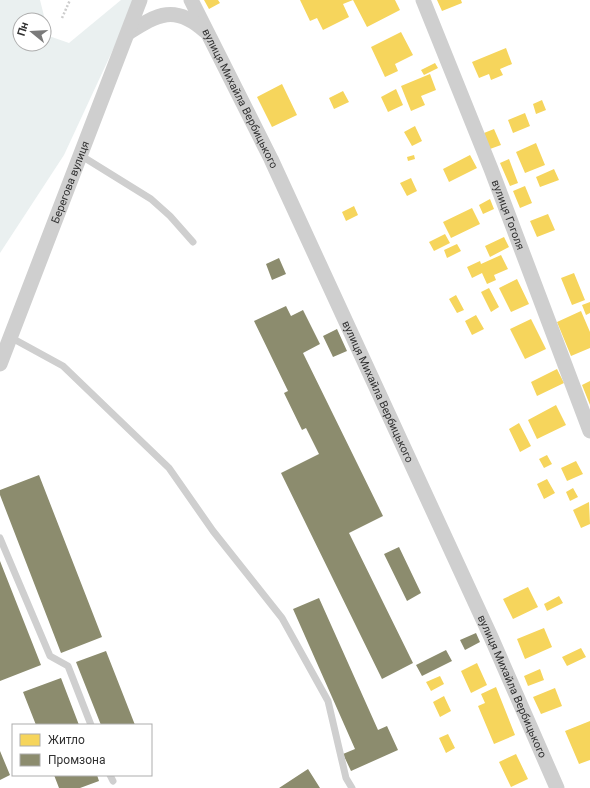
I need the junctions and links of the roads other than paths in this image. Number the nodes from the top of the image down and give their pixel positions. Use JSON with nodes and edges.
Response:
{"nodes":[{"id":1,"x":140,"y":0,"type":"edge"},
{"id":2,"x":191,"y":0,"type":"edge"},
{"id":3,"x":423,"y":0,"type":"edge"},
{"id":4,"x":128,"y":33,"type":"junction"},
{"id":5,"x":208,"y":33,"type":"junction"},
{"id":6,"x":80,"y":155,"type":"junction"},
{"id":7,"x":193,"y":242,"type":"dead end"},
{"id":8,"x":10,"y":337,"type":"junction"},
{"id":9,"x":0,"y":364,"type":"edge"},
{"id":10,"x":590,"y":431,"type":"edge"},
{"id":11,"x":0,"y":538,"type":"edge"},
{"id":12,"x":91,"y":724,"type":"edge"},
{"id":13,"x":352,"y":788,"type":"edge"},
{"id":14,"x":557,"y":788,"type":"edge"}],
"edges":[{"from":1,"to":4,"type":"street","name":"Берегова вулиця"},
{"from":2,"to":5,"type":"street","name":"вулиця Михайла Вербицького"},
{"from":3,"to":10,"type":"street","name":"вулиця Гоголя"},
{"from":4,"to":5,"type":"street"},
{"from":4,"to":6,"type":"street","name":"Берегова вулиця"},
{"from":5,"to":14,"type":"street","name":"вулиця Михайла Вербицького"},
{"from":6,"to":7,"type":"lane"},
{"from":6,"to":8,"type":"street","name":"Берегова вулиця"},
{"from":8,"to":9,"type":"street","name":"Берегова вулиця"},
{"from":8,"to":13,"type":"lane"},
{"from":11,"to":12,"type":"lane"}]}
